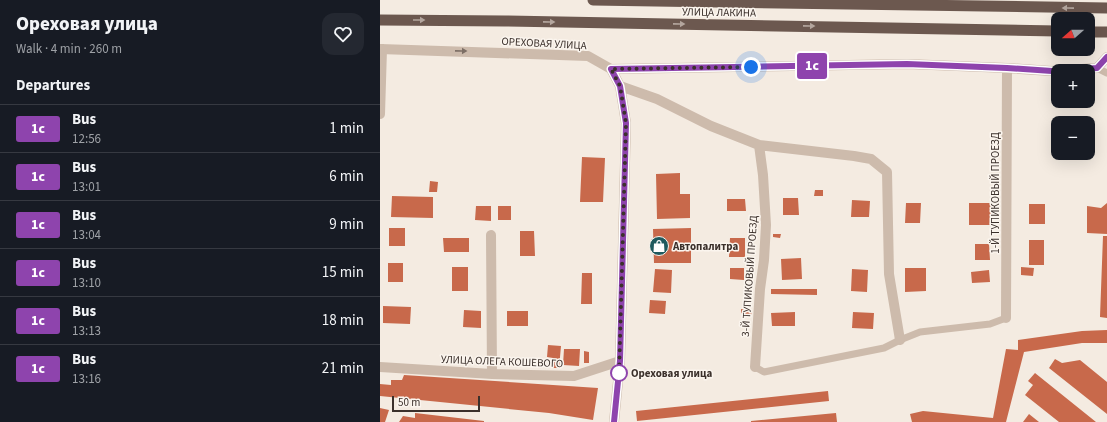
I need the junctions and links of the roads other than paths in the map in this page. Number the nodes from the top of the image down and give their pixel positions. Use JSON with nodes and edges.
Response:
{"nodes":[{"id":1,"x":593,"y":0,"type":"edge"},
{"id":2,"x":1107,"y":8,"type":"edge"},
{"id":3,"x":380,"y":20,"type":"edge"},
{"id":4,"x":1051,"y":31,"type":"edge"},
{"id":5,"x":1095,"y":32,"type":"edge"},
{"id":6,"x":1107,"y":32,"type":"edge"},
{"id":7,"x":381,"y":49,"type":"edge"},
{"id":8,"x":1107,"y":57,"type":"edge"},
{"id":9,"x":1007,"y":68,"type":"junction"},
{"id":10,"x":1097,"y":68,"type":"junction"},
{"id":11,"x":611,"y":69,"type":"junction"},
{"id":12,"x":1107,"y":72,"type":"edge"},
{"id":13,"x":620,"y":86,"type":"junction"},
{"id":14,"x":380,"y":114,"type":"edge"},
{"id":15,"x":759,"y":145,"type":"junction"},
{"id":16,"x":491,"y":235,"type":"dead end"},
{"id":17,"x":1006,"y":318,"type":"joint"},
{"id":18,"x":900,"y":340,"type":"junction"},
{"id":19,"x":620,"y":361,"type":"junction"},
{"id":20,"x":380,"y":367,"type":"edge"},
{"id":21,"x":755,"y":367,"type":"joint"},
{"id":22,"x":492,"y":374,"type":"junction"},
{"id":23,"x":614,"y":422,"type":"edge"}],
"edges":[{"from":2,"to":1,"type":"highway","name":"УЛИЦА ЛАКИНА","one_way":true},
{"from":3,"to":4,"type":"highway","name":"УЛИЦА ЛАКИНА","one_way":true},
{"from":5,"to":6,"type":"highway"},
{"from":7,"to":11,"type":"street","name":"ОРЕХОВАЯ УЛИЦА","one_way":true},
{"from":7,"to":14,"type":"street"},
{"from":8,"to":10,"type":"street"},
{"from":9,"to":10,"type":"street"},
{"from":9,"to":11,"type":"street"},
{"from":9,"to":17,"type":"street","name":"1-Й ТУПИКОВЫЙ ПРОЕЗД"},
{"from":10,"to":12,"type":"lane"},
{"from":11,"to":13,"type":"street"},
{"from":13,"to":15,"type":"street"},
{"from":13,"to":19,"type":"street"},
{"from":15,"to":18,"type":"street"},
{"from":15,"to":21,"type":"street","name":"3-Й ТУПИКОВЫЙ ПРОЕЗД"},
{"from":16,"to":22,"type":"street"},
{"from":17,"to":18,"type":"lane"},
{"from":18,"to":21,"type":"lane"},
{"from":19,"to":22,"type":"street","name":"УЛИЦА ОЛЕГА КОШЕВОГО"},
{"from":19,"to":23,"type":"street"},
{"from":20,"to":22,"type":"street","name":"УЛИЦА ОЛЕГА КОШЕВОГО"}]}
